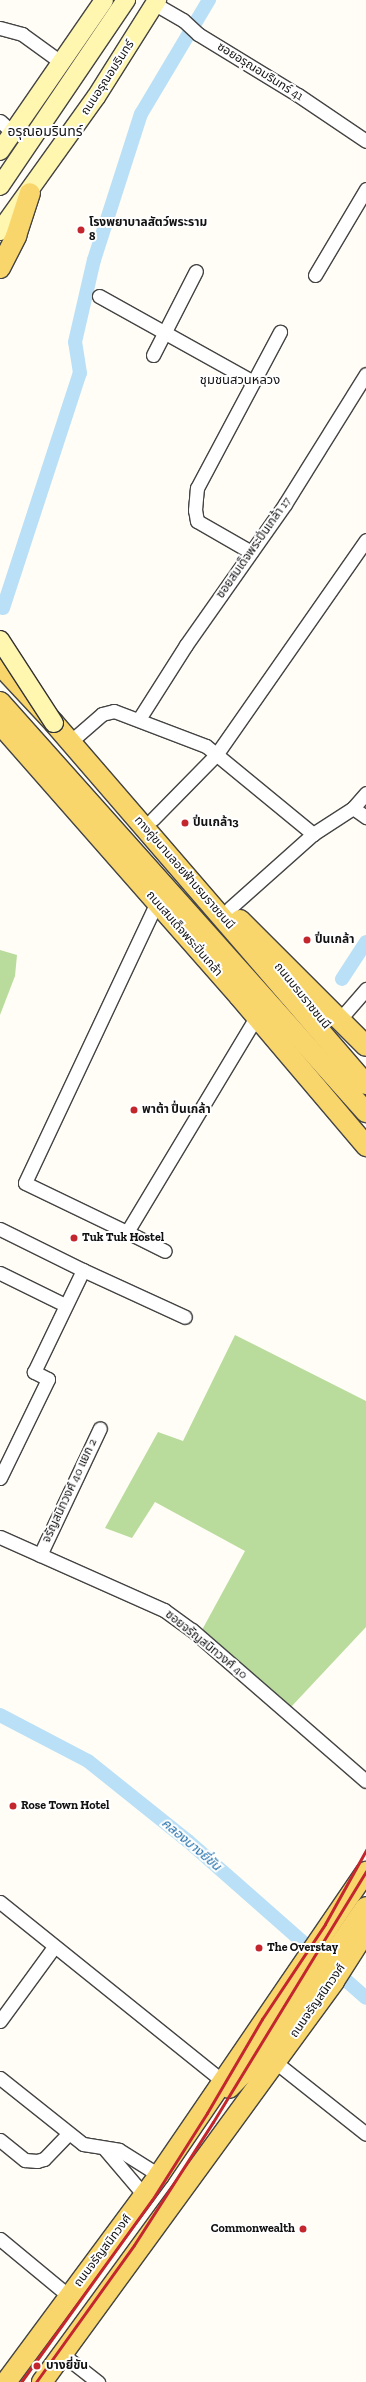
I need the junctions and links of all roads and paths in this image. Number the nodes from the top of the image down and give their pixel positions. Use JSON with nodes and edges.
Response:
{"nodes":[{"id":1,"x":104,"y":0,"type":"edge"},
{"id":2,"x":126,"y":0,"type":"edge"},
{"id":3,"x":156,"y":2,"type":"edge"},
{"id":4,"x":0,"y":28,"type":"edge"},
{"id":5,"x":62,"y":63,"type":"junction"},
{"id":6,"x":0,"y":121,"type":"edge"},
{"id":7,"x":13,"y":133,"type":"junction"},
{"id":8,"x":366,"y":141,"type":"edge"},
{"id":9,"x":0,"y":151,"type":"edge"},
{"id":10,"x":0,"y":186,"type":"edge"},
{"id":11,"x":366,"y":189,"type":"edge"},
{"id":12,"x":30,"y":193,"type":"junction"},
{"id":13,"x":0,"y":231,"type":"edge"},
{"id":14,"x":0,"y":268,"type":"edge"},
{"id":15,"x":196,"y":271,"type":"dead end"},
{"id":16,"x":315,"y":275,"type":"dead end"},
{"id":17,"x":99,"y":296,"type":"dead end"},
{"id":18,"x":163,"y":331,"type":"junction"},
{"id":19,"x":280,"y":332,"type":"dead end"},
{"id":20,"x":153,"y":355,"type":"dead end"},
{"id":21,"x":366,"y":374,"type":"edge"},
{"id":22,"x":252,"y":381,"type":"junction"},
{"id":23,"x":366,"y":540,"type":"edge"},
{"id":24,"x":251,"y":552,"type":"junction"},
{"id":25,"x":0,"y":640,"type":"edge"},
{"id":26,"x":0,"y":645,"type":"edge"},
{"id":27,"x":0,"y":665,"type":"edge"},
{"id":28,"x":0,"y":702,"type":"edge"},
{"id":29,"x":0,"y":711,"type":"edge"},
{"id":30,"x":139,"y":719,"type":"junction"},
{"id":31,"x":54,"y":723,"type":"junction"},
{"id":32,"x":0,"y":724,"type":"edge"},
{"id":33,"x":78,"y":735,"type":"junction"},
{"id":34,"x":39,"y":747,"type":"junction"},
{"id":35,"x":216,"y":754,"type":"junction"},
{"id":36,"x":366,"y":793,"type":"edge"},
{"id":37,"x":353,"y":808,"type":"junction"},
{"id":38,"x":366,"y":817,"type":"edge"},
{"id":39,"x":153,"y":819,"type":"junction"},
{"id":40,"x":314,"y":834,"type":"junction"},
{"id":41,"x":157,"y":902,"type":"junction"},
{"id":42,"x":234,"y":913,"type":"junction"},
{"id":43,"x":366,"y":989,"type":"edge"},
{"id":44,"x":239,"y":996,"type":"junction"},
{"id":45,"x":256,"y":1017,"type":"junction"},
{"id":46,"x":340,"y":1019,"type":"junction"},
{"id":47,"x":365,"y":1042,"type":"edge"},
{"id":48,"x":366,"y":1074,"type":"edge"},
{"id":49,"x":366,"y":1084,"type":"edge"},
{"id":50,"x":366,"y":1112,"type":"edge"},
{"id":51,"x":366,"y":1123,"type":"edge"},
{"id":52,"x":366,"y":1146,"type":"edge"},
{"id":53,"x":0,"y":1229,"type":"edge"},
{"id":54,"x":127,"y":1232,"type":"junction"},
{"id":55,"x":164,"y":1251,"type":"dead end"},
{"id":56,"x":83,"y":1270,"type":"junction"},
{"id":57,"x":0,"y":1273,"type":"edge"},
{"id":58,"x":65,"y":1305,"type":"junction"},
{"id":59,"x":185,"y":1317,"type":"dead end"},
{"id":60,"x":100,"y":1428,"type":"dead end"},
{"id":61,"x":0,"y":1478,"type":"edge"},
{"id":62,"x":2,"y":1541,"type":"edge"},
{"id":63,"x":40,"y":1555,"type":"junction"},
{"id":64,"x":366,"y":1781,"type":"edge"},
{"id":65,"x":366,"y":1872,"type":"edge"},
{"id":66,"x":0,"y":1902,"type":"edge"},
{"id":67,"x":366,"y":1907,"type":"edge"},
{"id":68,"x":366,"y":1931,"type":"edge"},
{"id":69,"x":54,"y":1948,"type":"junction"},
{"id":70,"x":340,"y":1957,"type":"junction"},
{"id":71,"x":0,"y":2021,"type":"edge"},
{"id":72,"x":270,"y":2056,"type":"junction"},
{"id":73,"x":0,"y":2078,"type":"edge"},
{"id":74,"x":223,"y":2081,"type":"junction"},
{"id":75,"x":198,"y":2119,"type":"junction"},
{"id":76,"x":68,"y":2134,"type":"junction"},
{"id":77,"x":366,"y":2134,"type":"edge"},
{"id":78,"x":0,"y":2140,"type":"edge"},
{"id":79,"x":104,"y":2148,"type":"junction"},
{"id":80,"x":159,"y":2175,"type":"junction"},
{"id":81,"x":144,"y":2195,"type":"junction"},
{"id":82,"x":0,"y":2239,"type":"edge"},
{"id":83,"x":69,"y":2296,"type":"junction"},
{"id":84,"x":62,"y":2354,"type":"junction"},
{"id":85,"x":6,"y":2382,"type":"edge"},
{"id":86,"x":42,"y":2382,"type":"edge"},
{"id":87,"x":98,"y":2382,"type":"edge"}],
"edges":[{"from":1,"to":5,"type":"main road"},
{"from":2,"to":10,"type":"main road"},
{"from":3,"to":8,"type":"street","name":"ซอยอรุณอมรินทร์ 41"},
{"from":3,"to":12,"type":"main road","name":"ถนนอรุณอมรินทร์"},
{"from":4,"to":5,"type":"street"},
{"from":5,"to":7,"type":"main road"},
{"from":6,"to":7,"type":"street"},
{"from":7,"to":9,"type":"main road"},
{"from":11,"to":16,"type":"street"},
{"from":12,"to":13,"type":"main road","name":"ถนนอรุณอมรินทร์"},
{"from":12,"to":14,"type":"main road"},
{"from":15,"to":18,"type":"street"},
{"from":17,"to":18,"type":"street"},
{"from":18,"to":20,"type":"street"},
{"from":18,"to":22,"type":"street"},
{"from":19,"to":22,"type":"street"},
{"from":21,"to":24,"type":"street","name":"ซอยสมเด็จพระปิ่นเกล้า 17"},
{"from":22,"to":24,"type":"street"},
{"from":23,"to":35,"type":"street"},
{"from":24,"to":30,"type":"street","name":"ซอยสมเด็จพระปิ่นเกล้า 17"},
{"from":25,"to":31,"type":"main road","bridge":true},
{"from":26,"to":33,"type":"main road"},
{"from":27,"to":31,"type":"main road","name":"ทางคู่ขนานลอยฟ้าบรมราชชนนี","bridge":true},
{"from":28,"to":34,"type":"main road","name":"ทางคู่ขนานลอยฟ้าบรมราชชนนี"},
{"from":29,"to":34,"type":"main road"},
{"from":30,"to":33,"type":"street"},
{"from":30,"to":35,"type":"street"},
{"from":31,"to":49,"type":"main road","name":"ทางคู่ขนานลอยฟ้าบรมราชชนนี"},
{"from":32,"to":41,"type":"main road","name":"ถนนสมเด็จพระปิ่นเกล้า"},
{"from":33,"to":39,"type":"main road"},
{"from":34,"to":50,"type":"main road","name":"ทางคู่ขนานลอยฟ้าบรมราชชนนี"},
{"from":35,"to":39,"type":"street"},
{"from":35,"to":40,"type":"street"},
{"from":36,"to":37,"type":"street"},
{"from":37,"to":38,"type":"street"},
{"from":37,"to":40,"type":"street"},
{"from":39,"to":42,"type":"main road"},
{"from":40,"to":42,"type":"street"},
{"from":41,"to":44,"type":"main road","name":"ถนนสมเด็จพระปิ่นเกล้า"},
{"from":41,"to":54,"type":"street"},
{"from":42,"to":46,"type":"main road"},
{"from":42,"to":48,"type":"main road","name":"ถนนบรมราชชนนี"},
{"from":43,"to":46,"type":"street"},
{"from":44,"to":45,"type":"main road","name":"ถนนสมเด็จพระปิ่นเกล้า"},
{"from":44,"to":51,"type":"main road"},
{"from":45,"to":52,"type":"main road","name":"ถนนสมเด็จพระปิ่นเกล้า"},
{"from":45,"to":54,"type":"street"},
{"from":46,"to":47,"type":"main road"},
{"from":53,"to":56,"type":"street"},
{"from":54,"to":55,"type":"street"},
{"from":56,"to":58,"type":"street"},
{"from":56,"to":59,"type":"street"},
{"from":57,"to":58,"type":"street"},
{"from":58,"to":61,"type":"street"},
{"from":60,"to":63,"type":"street","name":"จรัญสนิทวงศ์ 40 แยก 2"},
{"from":62,"to":63,"type":"street","name":"ซอยจรัญสนิทวงศ์ 40"},
{"from":63,"to":64,"type":"street","name":"ซอยจรัญสนิทวงศ์ 40"},
{"from":65,"to":74,"type":"main road","name":"ถนนจรัญสนิทวงศ์"},
{"from":66,"to":69,"type":"street"},
{"from":67,"to":70,"type":"main road","name":"ถนนจรัญสนิทวงศ์"},
{"from":68,"to":70,"type":"main road","name":"ถนนจรัญสนิทวงศ์"},
{"from":69,"to":71,"type":"street"},
{"from":69,"to":74,"type":"street"},
{"from":70,"to":72,"type":"main road","name":"ถนนจรัญสนิทวงศ์"},
{"from":72,"to":75,"type":"main road","name":"ถนนจรัญสนิทวงศ์"},
{"from":72,"to":77,"type":"street"},
{"from":72,"to":84,"type":"main road","name":"ถนนจรัญสนิทวงศ์"},
{"from":73,"to":76,"type":"street"},
{"from":74,"to":75,"type":"main road","name":"ถนนจรัญสนิทวงศ์"},
{"from":75,"to":80,"type":"main road","name":"ถนนจรัญสนิทวงศ์"},
{"from":76,"to":78,"type":"street"},
{"from":76,"to":79,"type":"street"},
{"from":79,"to":80,"type":"street"},
{"from":79,"to":81,"type":"street"},
{"from":80,"to":81,"type":"main road","name":"ถนนจรัญสนิทวงศ์"},
{"from":81,"to":83,"type":"main road","name":"ถนนจรัญสนิทวงศ์"},
{"from":82,"to":83,"type":"street"},
{"from":83,"to":85,"type":"main road","name":"ถนนจรัญสนิทวงศ์"},
{"from":84,"to":86,"type":"main road","name":"ถนนจรัญสนิทวงศ์"},
{"from":84,"to":87,"type":"street"}]}
